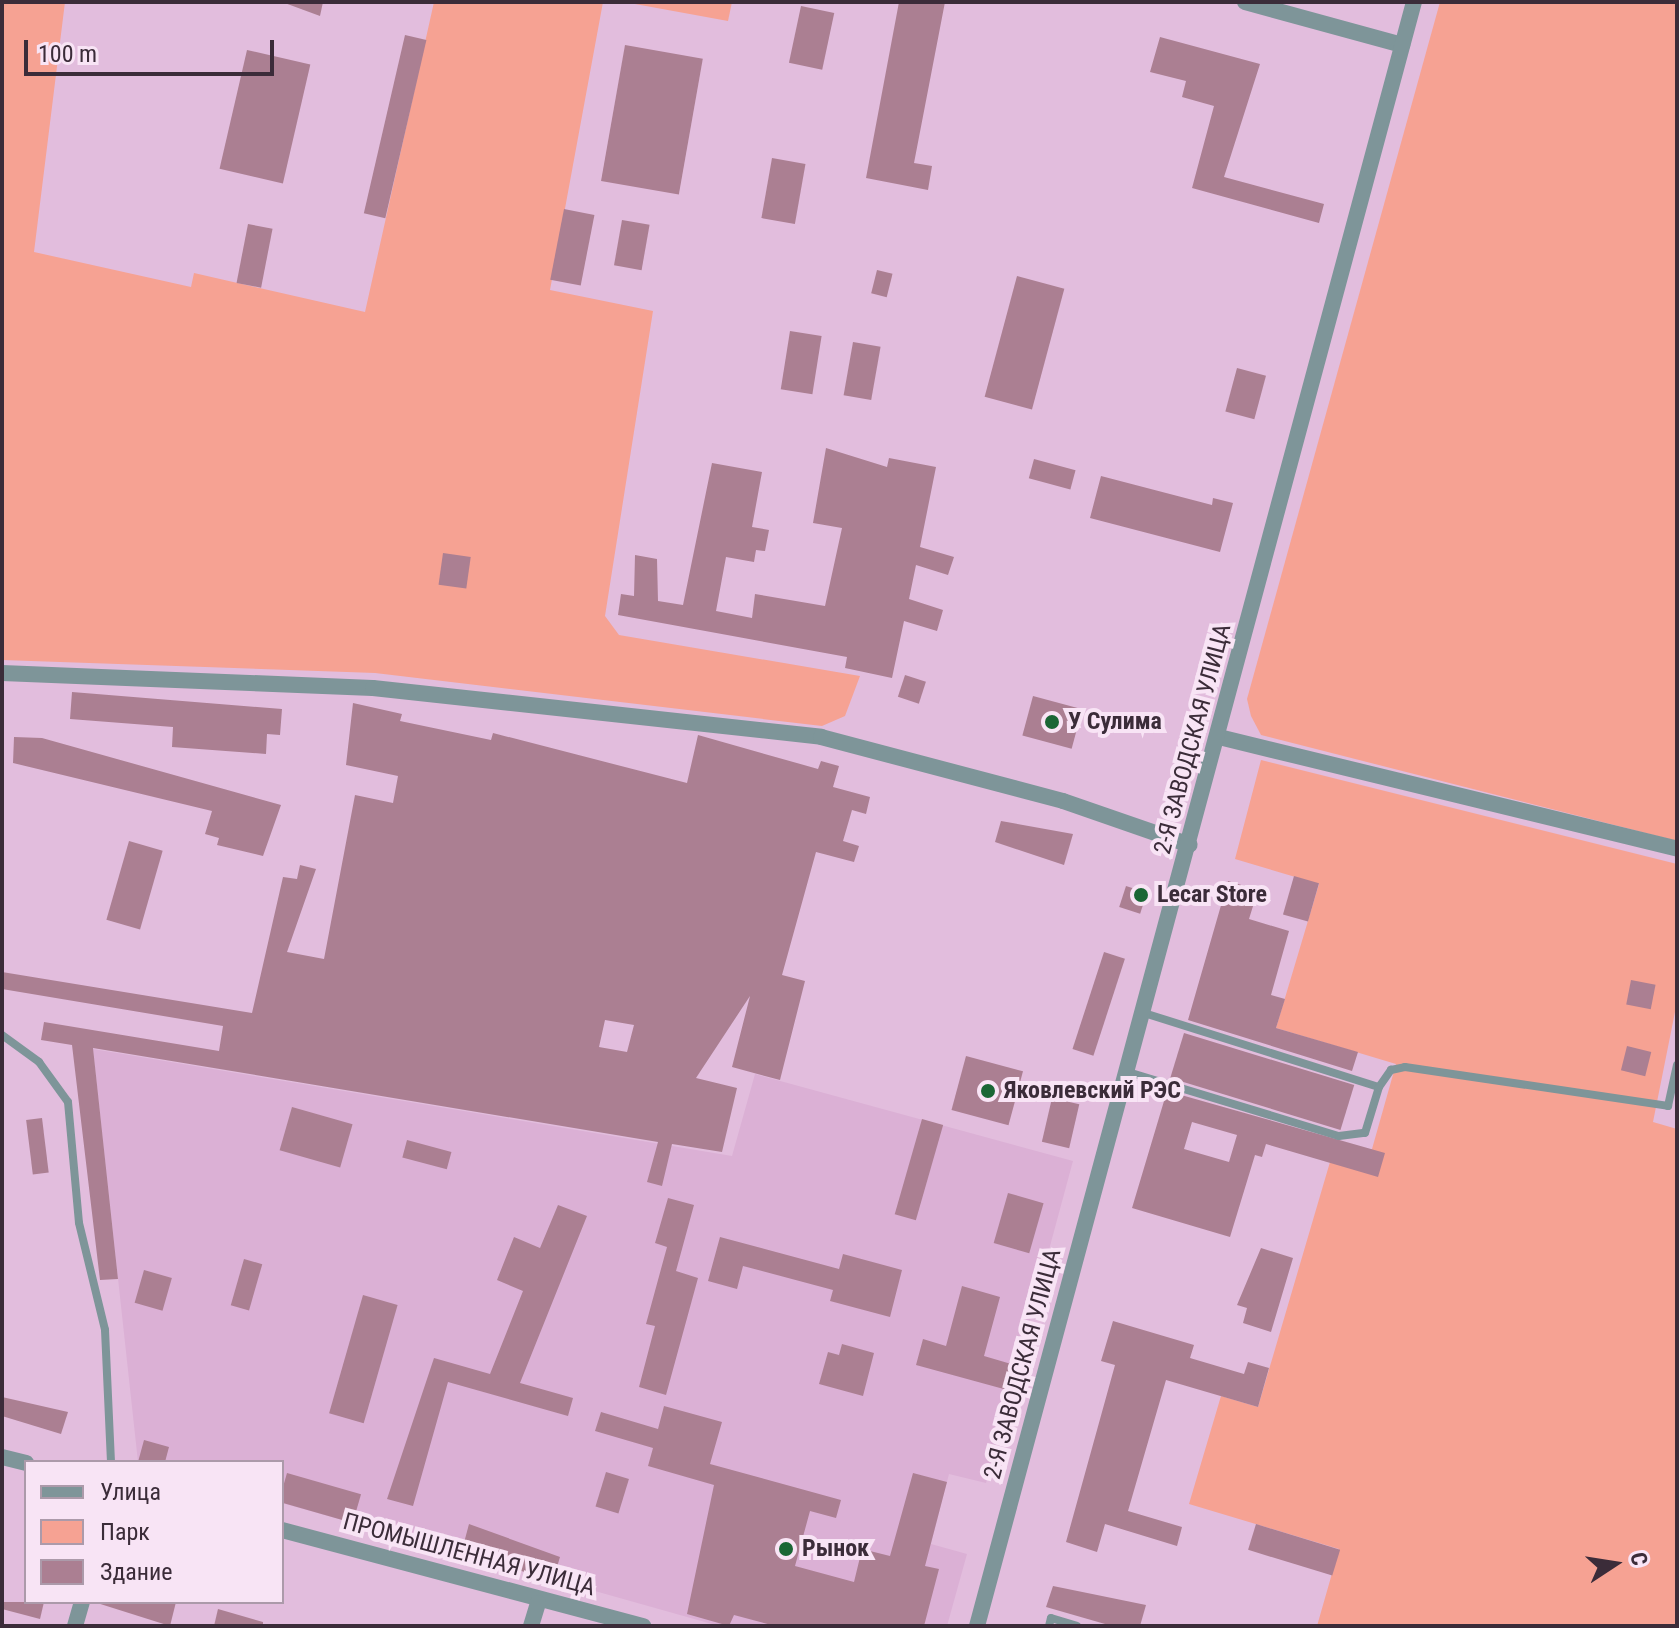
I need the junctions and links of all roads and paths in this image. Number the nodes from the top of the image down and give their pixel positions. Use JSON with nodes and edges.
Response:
{"nodes":[{"id":1,"x":1245,"y":2,"type":"edge"},
{"id":2,"x":1414,"y":2,"type":"edge"},
{"id":3,"x":1402,"y":45,"type":"junction"},
{"id":4,"x":2,"y":673,"type":"edge"},
{"id":5,"x":1219,"y":737,"type":"junction"},
{"id":6,"x":1190,"y":845,"type":"junction"},
{"id":7,"x":1677,"y":849,"type":"edge"},
{"id":8,"x":1144,"y":1013,"type":"junction"},
{"id":9,"x":2,"y":1035,"type":"edge"},
{"id":10,"x":1677,"y":1065,"type":"edge"},
{"id":11,"x":1128,"y":1072,"type":"junction"},
{"id":12,"x":1379,"y":1087,"type":"junction"},
{"id":13,"x":2,"y":1457,"type":"edge"},
{"id":14,"x":111,"y":1460,"type":"edge"},
{"id":15,"x":24,"y":1462,"type":"edge"},
{"id":16,"x":284,"y":1531,"type":"edge"},
{"id":17,"x":538,"y":1603,"type":"dead end"},
{"id":18,"x":81,"y":1604,"type":"edge"},
{"id":19,"x":75,"y":1626,"type":"edge"},
{"id":20,"x":531,"y":1626,"type":"edge"},
{"id":21,"x":643,"y":1626,"type":"edge"},
{"id":22,"x":977,"y":1626,"type":"edge"},
{"id":23,"x":1049,"y":1626,"type":"edge"},
{"id":24,"x":1077,"y":1626,"type":"edge"}],
"edges":[{"from":1,"to":3,"type":"street"},
{"from":2,"to":3,"type":"street","name":"2-Я ЗАВОДСКАЯ УЛИЦА"},
{"from":3,"to":5,"type":"street","name":"2-Я ЗАВОДСКАЯ УЛИЦА"},
{"from":4,"to":6,"type":"street"},
{"from":5,"to":6,"type":"street","name":"2-Я ЗАВОДСКАЯ УЛИЦА"},
{"from":5,"to":7,"type":"street"},
{"from":6,"to":8,"type":"street","name":"2-Я ЗАВОДСКАЯ УЛИЦА"},
{"from":8,"to":11,"type":"street","name":"2-Я ЗАВОДСКАЯ УЛИЦА"},
{"from":8,"to":12,"type":"lane"},
{"from":9,"to":14,"type":"lane"},
{"from":10,"to":12,"type":"lane"},
{"from":11,"to":12,"type":"lane"},
{"from":11,"to":22,"type":"street","name":"2-Я ЗАВОДСКАЯ УЛИЦА"},
{"from":13,"to":15,"type":"street"},
{"from":16,"to":21,"type":"street","name":"ПРОМЫШЛЕННАЯ УЛИЦА"},
{"from":17,"to":20,"type":"street"},
{"from":18,"to":19,"type":"street"},
{"from":23,"to":24,"type":"lane"}]}
